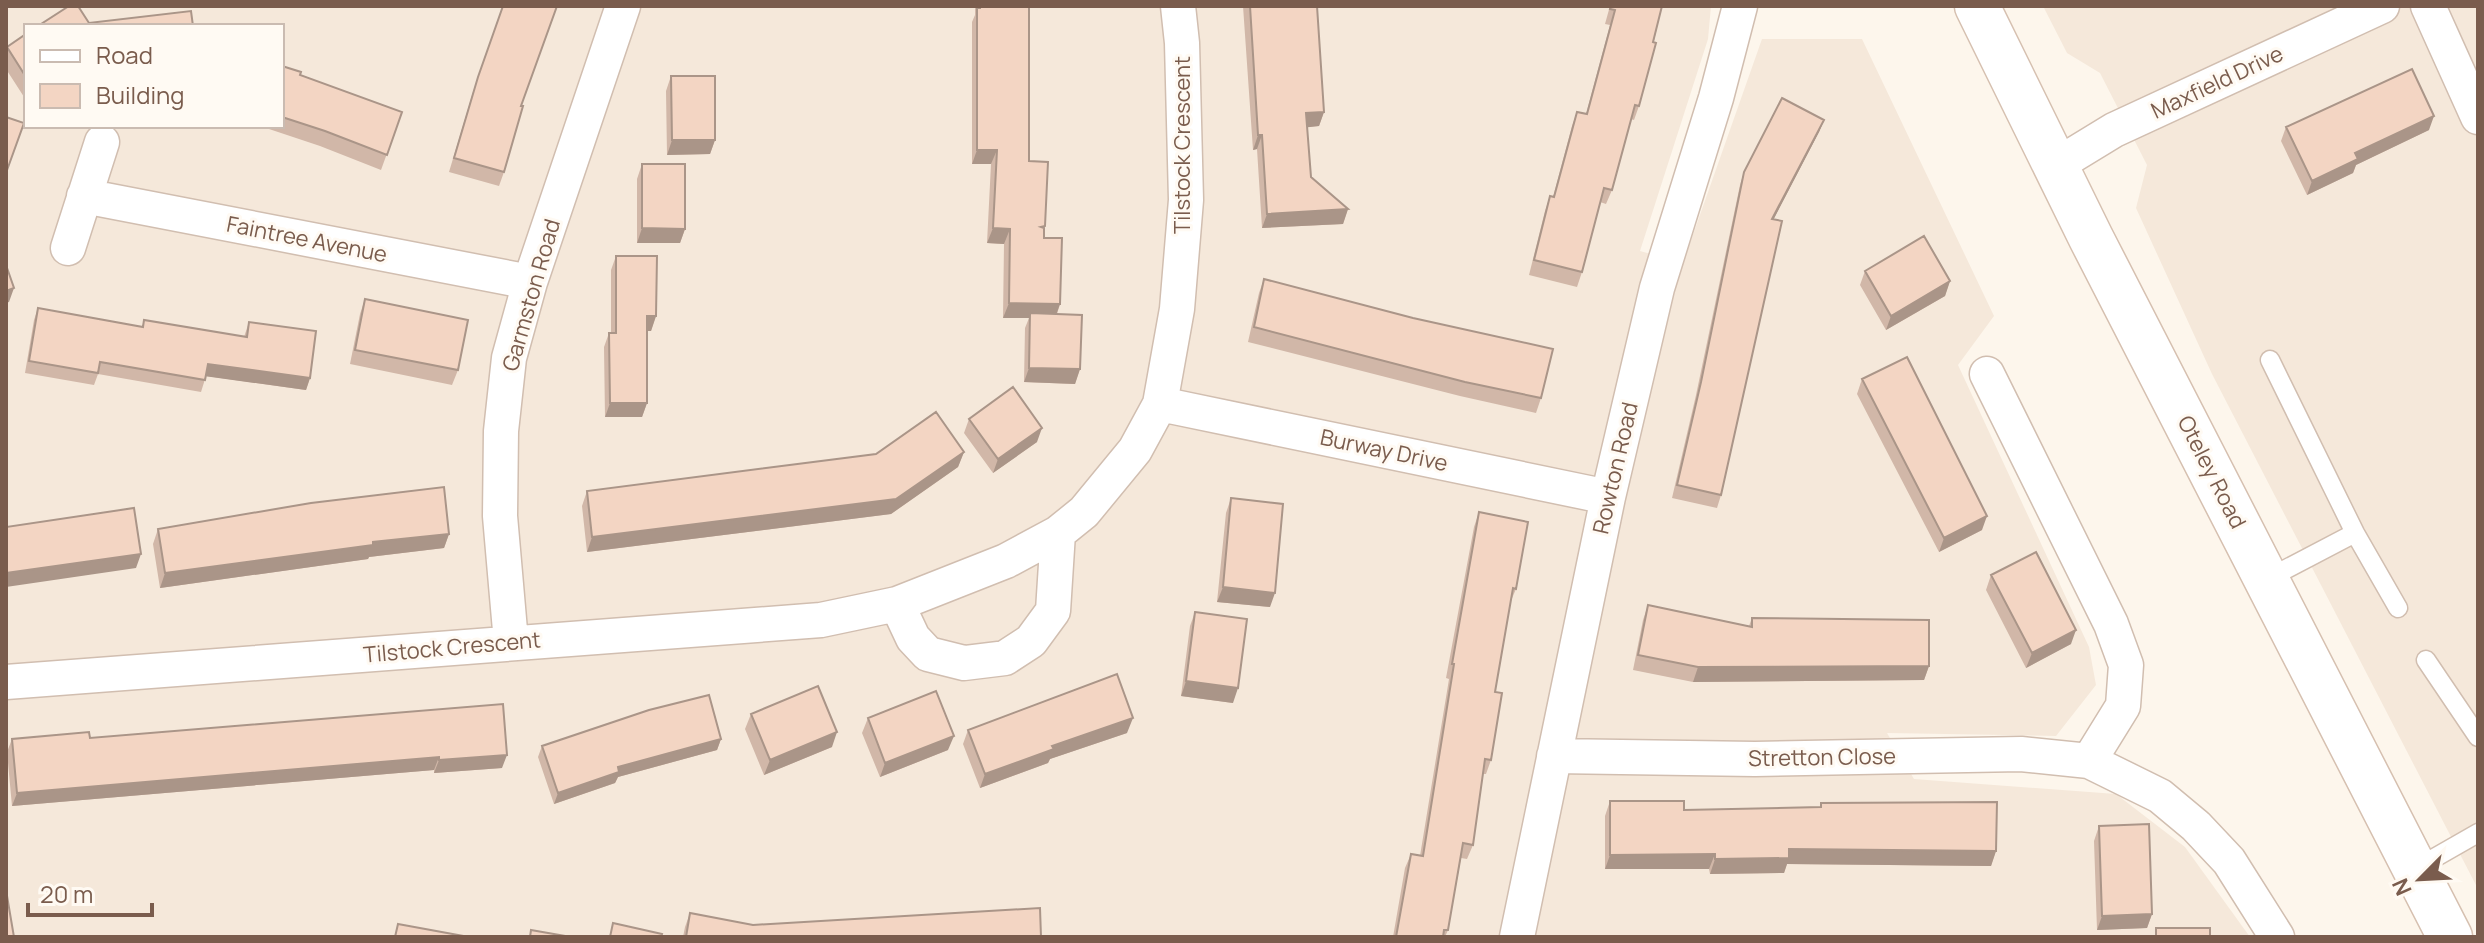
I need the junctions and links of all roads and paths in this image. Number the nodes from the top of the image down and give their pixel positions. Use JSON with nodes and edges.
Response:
{"nodes":[{"id":1,"x":623,"y":6,"type":"edge"},
{"id":2,"x":1178,"y":6,"type":"edge"},
{"id":3,"x":1740,"y":6,"type":"edge"},
{"id":4,"x":1977,"y":6,"type":"edge"},
{"id":5,"x":2382,"y":6,"type":"edge"},
{"id":6,"x":2428,"y":6,"type":"edge"},
{"id":7,"x":2478,"y":117,"type":"edge"},
{"id":8,"x":102,"y":142,"type":"dead end"},
{"id":9,"x":2055,"y":166,"type":"junction"},
{"id":10,"x":84,"y":196,"type":"junction"},
{"id":11,"x":68,"y":248,"type":"dead end"},
{"id":12,"x":530,"y":282,"type":"junction"},
{"id":13,"x":2270,"y":360,"type":"dead end"},
{"id":14,"x":1987,"y":374,"type":"dead end"},
{"id":15,"x":1160,"y":404,"type":"junction"},
{"id":16,"x":1608,"y":497,"type":"junction"},
{"id":17,"x":1058,"y":533,"type":"junction"},
{"id":18,"x":2355,"y":533,"type":"junction"},
{"id":19,"x":2267,"y":579,"type":"junction"},
{"id":20,"x":897,"y":604,"type":"junction"},
{"id":21,"x":2398,"y":608,"type":"dead end"},
{"id":22,"x":511,"y":642,"type":"junction"},
{"id":23,"x":2426,"y":660,"type":"dead end"},
{"id":24,"x":6,"y":682,"type":"edge"},
{"id":25,"x":2478,"y":737,"type":"edge"},
{"id":26,"x":1554,"y":756,"type":"junction"},
{"id":27,"x":2089,"y":761,"type":"junction"},
{"id":28,"x":2478,"y":833,"type":"edge"},
{"id":29,"x":2415,"y":869,"type":"junction"},
{"id":30,"x":1517,"y":937,"type":"edge"},
{"id":31,"x":2277,"y":937,"type":"edge"},
{"id":32,"x":2450,"y":937,"type":"edge"}],
"edges":[{"from":1,"to":12,"type":"street","name":"Garmston Road"},
{"from":2,"to":15,"type":"street","name":"Tilstock Crescent"},
{"from":3,"to":16,"type":"street","name":"Rowton Road"},
{"from":4,"to":9,"type":"main road","name":"Oteley Road"},
{"from":5,"to":9,"type":"street","name":"Maxfield Drive"},
{"from":6,"to":7,"type":"street"},
{"from":8,"to":10,"type":"street"},
{"from":9,"to":19,"type":"main road","name":"Oteley Road"},
{"from":10,"to":11,"type":"street"},
{"from":10,"to":12,"type":"street","name":"Faintree Avenue"},
{"from":12,"to":22,"type":"street","name":"Garmston Road"},
{"from":13,"to":18,"type":"lane"},
{"from":14,"to":27,"type":"street"},
{"from":15,"to":16,"type":"street","name":"Burway Drive"},
{"from":15,"to":17,"type":"street","name":"Tilstock Crescent"},
{"from":16,"to":26,"type":"street","name":"Rowton Road"},
{"from":17,"to":20,"type":"street","name":"Tilstock Crescent"},
{"from":17,"to":20,"type":"street"},
{"from":18,"to":19,"type":"lane"},
{"from":18,"to":21,"type":"lane"},
{"from":19,"to":29,"type":"main road","name":"Oteley Road"},
{"from":20,"to":22,"type":"street","name":"Tilstock Crescent"},
{"from":22,"to":24,"type":"street","name":"Tilstock Crescent"},
{"from":23,"to":25,"type":"lane"},
{"from":26,"to":27,"type":"street","name":"Stretton Close"},
{"from":26,"to":30,"type":"street","name":"Rowton Road"},
{"from":27,"to":31,"type":"street","name":"Stretton Close"},
{"from":28,"to":29,"type":"lane"},
{"from":29,"to":32,"type":"main road","name":"Oteley Road"}]}
